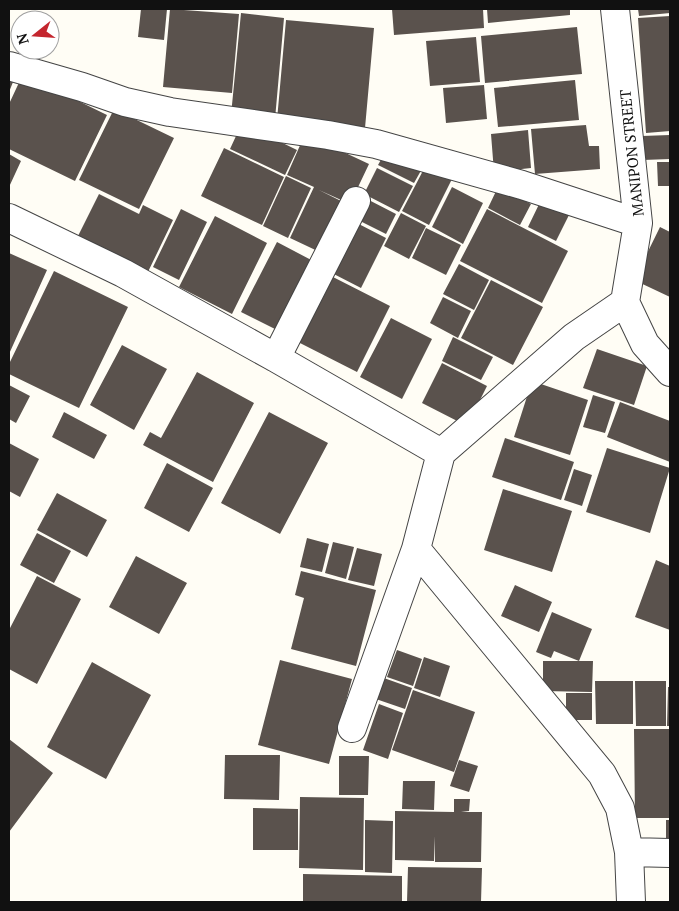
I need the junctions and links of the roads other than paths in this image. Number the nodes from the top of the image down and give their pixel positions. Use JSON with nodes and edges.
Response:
{"nodes":[{"id":1,"x":615,"y":9,"type":"edge"},
{"id":2,"x":9,"y":66,"type":"edge"},
{"id":3,"x":356,"y":201,"type":"dead end"},
{"id":4,"x":9,"y":218,"type":"edge"},
{"id":5,"x":638,"y":223,"type":"junction"},
{"id":6,"x":625,"y":302,"type":"junction"},
{"id":7,"x":276,"y":358,"type":"junction"},
{"id":8,"x":670,"y":372,"type":"edge"},
{"id":9,"x":441,"y":452,"type":"junction"},
{"id":10,"x":416,"y":549,"type":"junction"},
{"id":11,"x":352,"y":728,"type":"dead end"},
{"id":12,"x":629,"y":852,"type":"junction"},
{"id":13,"x":670,"y":853,"type":"edge"},
{"id":14,"x":631,"y":902,"type":"edge"}],
"edges":[{"from":1,"to":5,"type":"street","name":"MANIPON STREET"},
{"from":2,"to":5,"type":"street"},
{"from":3,"to":7,"type":"street"},
{"from":4,"to":7,"type":"street"},
{"from":5,"to":6,"type":"street","name":"MANIPON STREET"},
{"from":6,"to":8,"type":"street"},
{"from":6,"to":9,"type":"street"},
{"from":7,"to":9,"type":"street"},
{"from":9,"to":10,"type":"street"},
{"from":10,"to":11,"type":"street"},
{"from":10,"to":12,"type":"street"},
{"from":12,"to":13,"type":"street"},
{"from":12,"to":14,"type":"street"}]}
